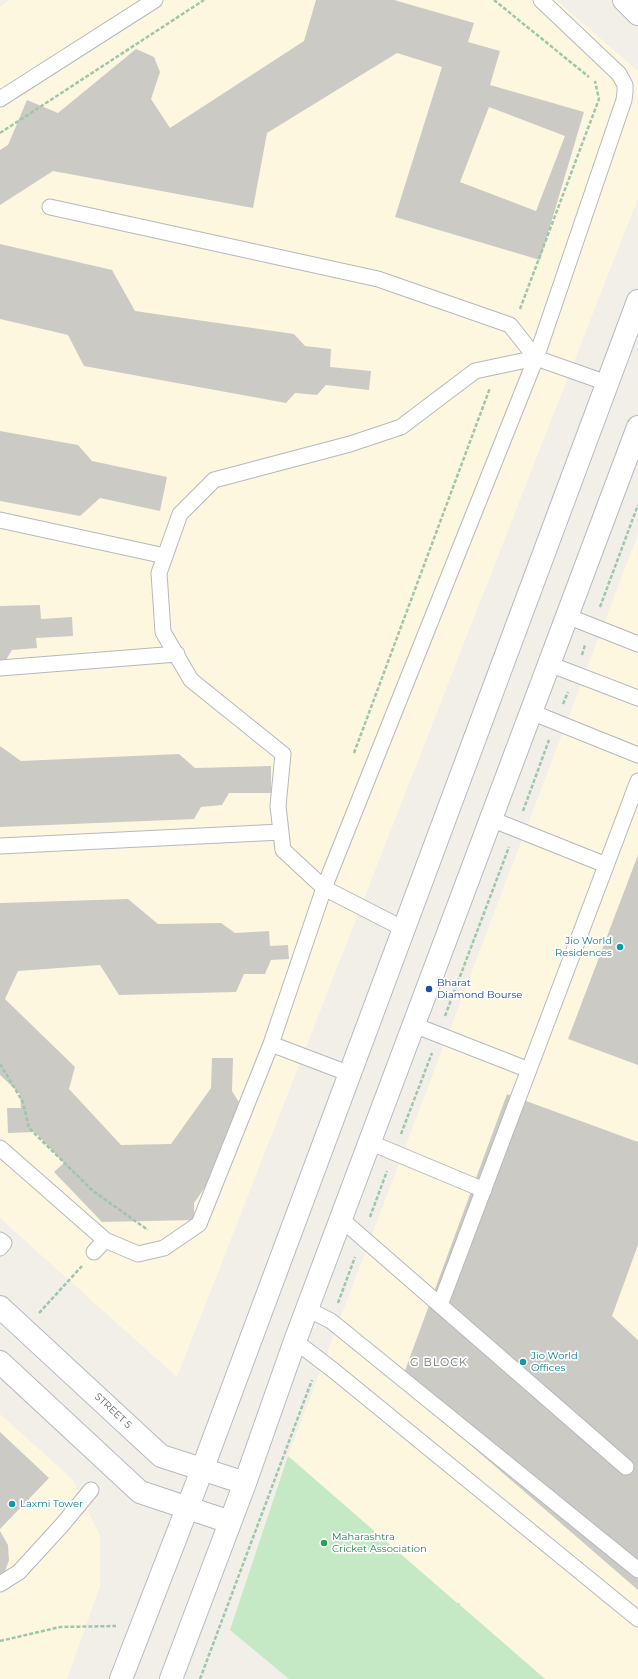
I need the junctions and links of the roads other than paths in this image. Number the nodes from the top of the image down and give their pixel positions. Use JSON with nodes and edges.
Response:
{"nodes":[{"id":1,"x":155,"y":0,"type":"edge"},
{"id":2,"x":541,"y":0,"type":"edge"},
{"id":3,"x":624,"y":0,"type":"edge"},
{"id":4,"x":638,"y":14,"type":"edge"},
{"id":5,"x":0,"y":99,"type":"edge"},
{"id":6,"x":50,"y":207,"type":"dead end"},
{"id":7,"x":638,"y":301,"type":"edge"},
{"id":8,"x":536,"y":358,"type":"junction"},
{"id":9,"x":607,"y":383,"type":"junction"},
{"id":10,"x":638,"y":427,"type":"edge"},
{"id":11,"x":0,"y":520,"type":"edge"},
{"id":12,"x":165,"y":556,"type":"junction"},
{"id":13,"x":567,"y":616,"type":"junction"},
{"id":14,"x":638,"y":644,"type":"edge"},
{"id":15,"x":177,"y":654,"type":"junction"},
{"id":16,"x":549,"y":664,"type":"junction"},
{"id":17,"x":0,"y":668,"type":"edge"},
{"id":18,"x":638,"y":698,"type":"edge"},
{"id":19,"x":531,"y":712,"type":"junction"},
{"id":20,"x":638,"y":755,"type":"edge"},
{"id":21,"x":638,"y":781,"type":"edge"},
{"id":22,"x":491,"y":819,"type":"junction"},
{"id":23,"x":281,"y":832,"type":"junction"},
{"id":24,"x":0,"y":846,"type":"edge"},
{"id":25,"x":606,"y":865,"type":"junction"},
{"id":26,"x":324,"y":888,"type":"junction"},
{"id":27,"x":404,"y":929,"type":"junction"},
{"id":28,"x":414,"y":1025,"type":"junction"},
{"id":29,"x":271,"y":1044,"type":"junction"},
{"id":30,"x":529,"y":1070,"type":"junction"},
{"id":31,"x":350,"y":1074,"type":"junction"},
{"id":32,"x":369,"y":1142,"type":"junction"},
{"id":33,"x":0,"y":1148,"type":"edge"},
{"id":34,"x":484,"y":1190,"type":"junction"},
{"id":35,"x":340,"y":1219,"type":"junction"},
{"id":36,"x":0,"y":1240,"type":"edge"},
{"id":37,"x":105,"y":1240,"type":"junction"},
{"id":38,"x":0,"y":1248,"type":"edge"},
{"id":39,"x":94,"y":1252,"type":"road end"},
{"id":40,"x":440,"y":1305,"type":"junction"},
{"id":41,"x":0,"y":1307,"type":"edge"},
{"id":42,"x":307,"y":1309,"type":"junction"},
{"id":43,"x":294,"y":1341,"type":"junction"},
{"id":44,"x":0,"y":1362,"type":"edge"},
{"id":45,"x":626,"y":1467,"type":"dead end"},
{"id":46,"x":202,"y":1470,"type":"junction"},
{"id":47,"x":244,"y":1483,"type":"junction"},
{"id":48,"x":91,"y":1490,"type":"dead end"},
{"id":49,"x":188,"y":1509,"type":"junction"},
{"id":50,"x":230,"y":1522,"type":"junction"},
{"id":51,"x":638,"y":1570,"type":"edge"},
{"id":52,"x":0,"y":1584,"type":"edge"},
{"id":53,"x":638,"y":1619,"type":"edge"},
{"id":54,"x":120,"y":1679,"type":"edge"},
{"id":55,"x":171,"y":1679,"type":"edge"}],
"edges":[{"from":1,"to":5,"type":"lane"},
{"from":2,"to":8,"type":"lane"},
{"from":3,"to":4,"type":"main road"},
{"from":6,"to":8,"type":"lane"},
{"from":7,"to":9,"type":"main road"},
{"from":8,"to":9,"type":"lane"},
{"from":8,"to":12,"type":"lane"},
{"from":8,"to":26,"type":"lane"},
{"from":9,"to":27,"type":"main road"},
{"from":10,"to":13,"type":"main road"},
{"from":11,"to":12,"type":"lane"},
{"from":12,"to":15,"type":"lane"},
{"from":13,"to":14,"type":"lane"},
{"from":13,"to":16,"type":"main road"},
{"from":15,"to":17,"type":"lane"},
{"from":15,"to":23,"type":"lane"},
{"from":16,"to":18,"type":"lane"},
{"from":16,"to":19,"type":"main road"},
{"from":19,"to":20,"type":"lane"},
{"from":19,"to":22,"type":"main road"},
{"from":21,"to":25,"type":"lane"},
{"from":22,"to":25,"type":"lane"},
{"from":22,"to":28,"type":"main road"},
{"from":23,"to":24,"type":"lane"},
{"from":23,"to":26,"type":"lane"},
{"from":25,"to":30,"type":"lane"},
{"from":26,"to":27,"type":"lane"},
{"from":26,"to":29,"type":"lane"},
{"from":27,"to":31,"type":"main road"},
{"from":28,"to":30,"type":"lane"},
{"from":28,"to":32,"type":"main road"},
{"from":29,"to":31,"type":"lane"},
{"from":29,"to":37,"type":"lane"},
{"from":30,"to":34,"type":"lane"},
{"from":31,"to":46,"type":"main road"},
{"from":32,"to":34,"type":"lane"},
{"from":32,"to":35,"type":"main road"},
{"from":33,"to":37,"type":"lane"},
{"from":34,"to":40,"type":"lane"},
{"from":35,"to":40,"type":"lane"},
{"from":35,"to":42,"type":"main road"},
{"from":36,"to":38,"type":"lane"},
{"from":37,"to":39,"type":"lane"},
{"from":40,"to":45,"type":"lane"},
{"from":41,"to":46,"type":"main road","name":"STREET 5"},
{"from":42,"to":43,"type":"main road"},
{"from":42,"to":51,"type":"lane"},
{"from":43,"to":47,"type":"main road"},
{"from":43,"to":53,"type":"lane"},
{"from":44,"to":49,"type":"main road"},
{"from":46,"to":47,"type":"main road","name":"STREET 5"},
{"from":46,"to":49,"type":"main road"},
{"from":47,"to":50,"type":"main road"},
{"from":48,"to":52,"type":"lane"},
{"from":49,"to":50,"type":"main road"},
{"from":49,"to":54,"type":"main road"},
{"from":50,"to":55,"type":"main road"}]}
